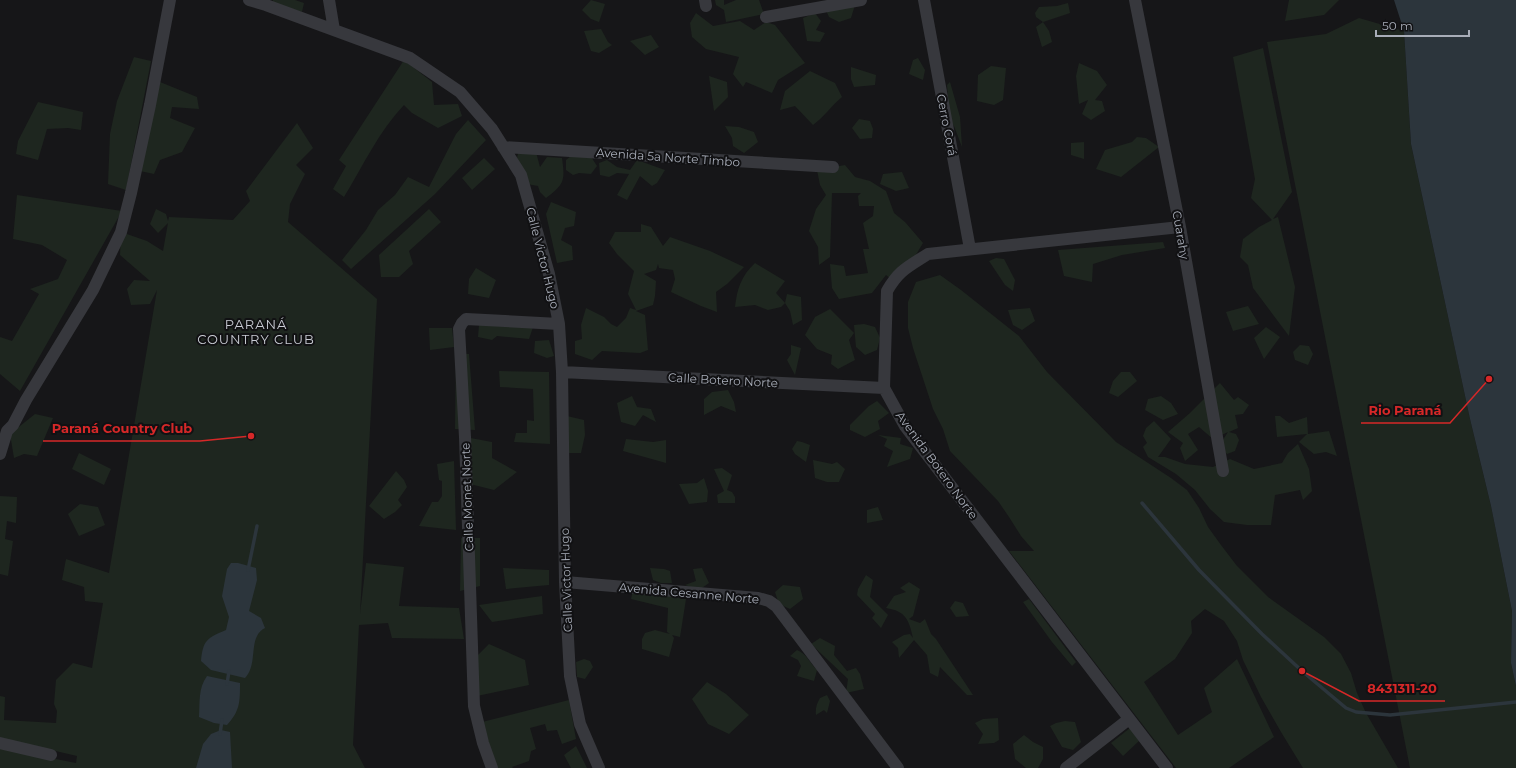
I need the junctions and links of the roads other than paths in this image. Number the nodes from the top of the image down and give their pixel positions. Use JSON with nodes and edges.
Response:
{"nodes":[{"id":1,"x":170,"y":0,"type":"edge"},
{"id":2,"x":249,"y":0,"type":"edge"},
{"id":3,"x":329,"y":0,"type":"edge"},
{"id":4,"x":861,"y":0,"type":"edge"},
{"id":5,"x":924,"y":0,"type":"edge"},
{"id":6,"x":1135,"y":0,"type":"edge"},
{"id":7,"x":766,"y":17,"type":"dead end"},
{"id":8,"x":334,"y":30,"type":"junction"},
{"id":9,"x":503,"y":146,"type":"junction"},
{"id":10,"x":833,"y":167,"type":"dead end"},
{"id":11,"x":1180,"y":227,"type":"junction"},
{"id":12,"x":970,"y":249,"type":"junction"},
{"id":13,"x":559,"y":324,"type":"junction"},
{"id":14,"x":562,"y":372,"type":"junction"},
{"id":15,"x":884,"y":388,"type":"junction"},
{"id":16,"x":0,"y":454,"type":"edge"},
{"id":17,"x":1223,"y":471,"type":"dead end"},
{"id":18,"x":565,"y":582,"type":"junction"},
{"id":19,"x":1129,"y":719,"type":"junction"},
{"id":20,"x":0,"y":743,"type":"edge"},
{"id":21,"x":51,"y":755,"type":"dead end"},
{"id":22,"x":492,"y":768,"type":"edge"},
{"id":23,"x":599,"y":768,"type":"edge"},
{"id":24,"x":898,"y":768,"type":"edge"},
{"id":25,"x":1066,"y":768,"type":"edge"},
{"id":26,"x":1167,"y":768,"type":"edge"}],
"edges":[{"from":1,"to":16,"type":"street"},
{"from":2,"to":8,"type":"street","name":"Calle Victor Hugo"},
{"from":3,"to":8,"type":"street"},
{"from":4,"to":7,"type":"street"},
{"from":5,"to":12,"type":"street","name":"Cerro Corá"},
{"from":6,"to":11,"type":"street","name":"Cuarahy"},
{"from":8,"to":9,"type":"street","name":"Calle Victor Hugo"},
{"from":9,"to":10,"type":"street","name":"Avenida 5a Norte Timbo"},
{"from":9,"to":13,"type":"street","name":"Calle Victor Hugo"},
{"from":11,"to":12,"type":"street"},
{"from":11,"to":17,"type":"street","name":"Cuarahy"},
{"from":12,"to":15,"type":"street"},
{"from":13,"to":14,"type":"street","name":"Calle Victor Hugo"},
{"from":13,"to":22,"type":"street","name":"Calle Monet Norte"},
{"from":14,"to":15,"type":"street","name":"Calle Botero Norte"},
{"from":14,"to":18,"type":"street","name":"Calle Victor Hugo"},
{"from":15,"to":19,"type":"street","name":"Avenida Botero Norte"},
{"from":18,"to":23,"type":"street","name":"Calle Victor Hugo"},
{"from":18,"to":24,"type":"street","name":"Avenida Cesanne Norte"},
{"from":19,"to":25,"type":"street"},
{"from":19,"to":26,"type":"street","name":"Avenida Botero Norte"},
{"from":20,"to":21,"type":"street"}]}
